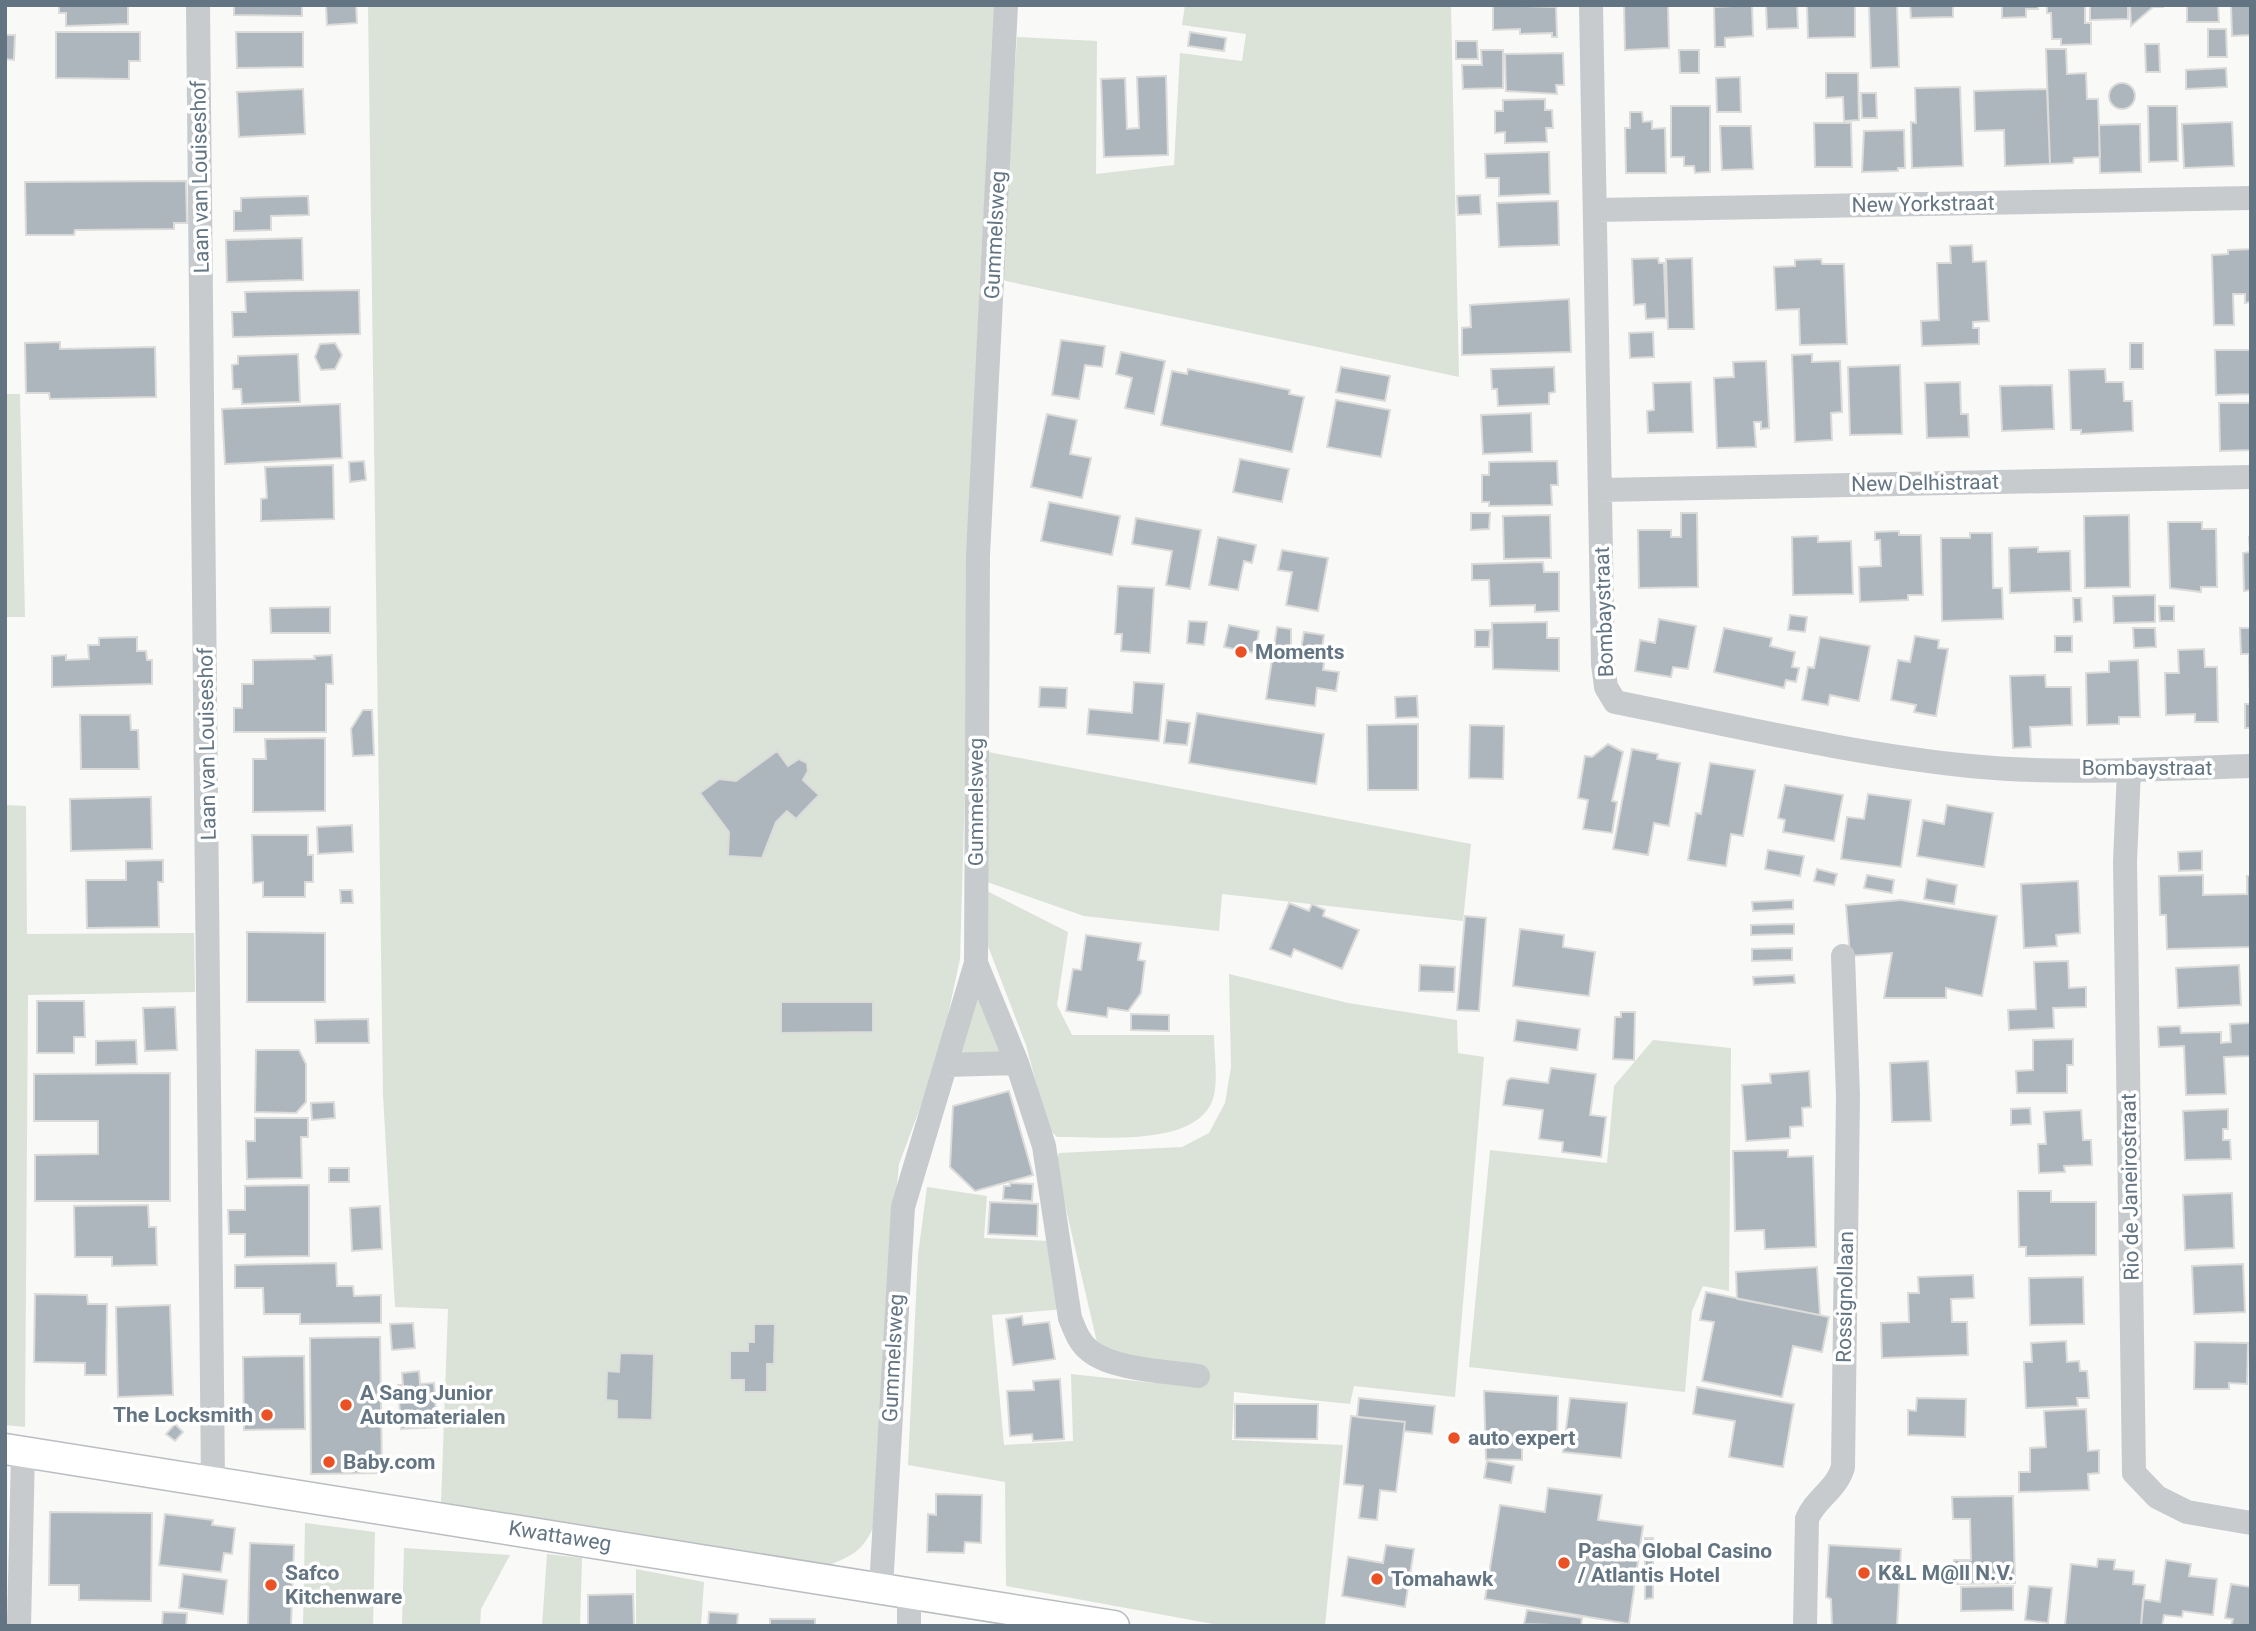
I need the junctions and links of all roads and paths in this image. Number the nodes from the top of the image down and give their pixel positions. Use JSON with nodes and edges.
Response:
{"nodes":[{"id":1,"x":198,"y":5,"type":"edge"},
{"id":2,"x":1006,"y":5,"type":"edge"},
{"id":3,"x":1591,"y":5,"type":"edge"},
{"id":4,"x":2251,"y":198,"type":"edge"},
{"id":5,"x":1596,"y":210,"type":"junction"},
{"id":6,"x":2251,"y":477,"type":"edge"},
{"id":7,"x":1600,"y":490,"type":"junction"},
{"id":8,"x":2251,"y":766,"type":"edge"},
{"id":9,"x":2129,"y":770,"type":"junction"},
{"id":10,"x":1843,"y":956,"type":"dead end"},
{"id":11,"x":976,"y":963,"type":"junction"},
{"id":12,"x":1017,"y":1063,"type":"junction"},
{"id":13,"x":946,"y":1065,"type":"junction"},
{"id":14,"x":1198,"y":1376,"type":"dead end"},
{"id":15,"x":14,"y":1451,"type":"edge"},
{"id":16,"x":213,"y":1483,"type":"junction"},
{"id":17,"x":2251,"y":1524,"type":"edge"},
{"id":18,"x":895,"y":1591,"type":"junction"},
{"id":19,"x":19,"y":1626,"type":"edge"},
{"id":20,"x":909,"y":1626,"type":"edge"},
{"id":21,"x":1114,"y":1626,"type":"edge"},
{"id":22,"x":1805,"y":1626,"type":"edge"}],
"edges":[{"from":1,"to":16,"type":"street","name":"Laan van Louiseshof"},
{"from":2,"to":11,"type":"street","name":"Gummelsweg"},
{"from":3,"to":5,"type":"street","name":"Bombaystraat"},
{"from":4,"to":5,"type":"street","name":"New Yorkstraat"},
{"from":5,"to":7,"type":"street","name":"Bombaystraat"},
{"from":6,"to":7,"type":"street","name":"New Delhistraat"},
{"from":7,"to":9,"type":"street","name":"Bombaystraat"},
{"from":8,"to":9,"type":"street","name":"Bombaystraat"},
{"from":9,"to":17,"type":"street","name":"Rio de Janeirostraat"},
{"from":10,"to":22,"type":"street","name":"Rossignollaan"},
{"from":11,"to":12,"type":"street"},
{"from":11,"to":13,"type":"street","name":"Gummelsweg"},
{"from":12,"to":13,"type":"street"},
{"from":12,"to":14,"type":"street"},
{"from":13,"to":18,"type":"street","name":"Gummelsweg"},
{"from":15,"to":16,"type":"main road","name":"Kwattaweg"},
{"from":15,"to":19,"type":"street"},
{"from":16,"to":18,"type":"main road","name":"Kwattaweg"},
{"from":18,"to":20,"type":"street","name":"Gummelsweg"},
{"from":18,"to":21,"type":"main road","name":"Kwattaweg"}]}
